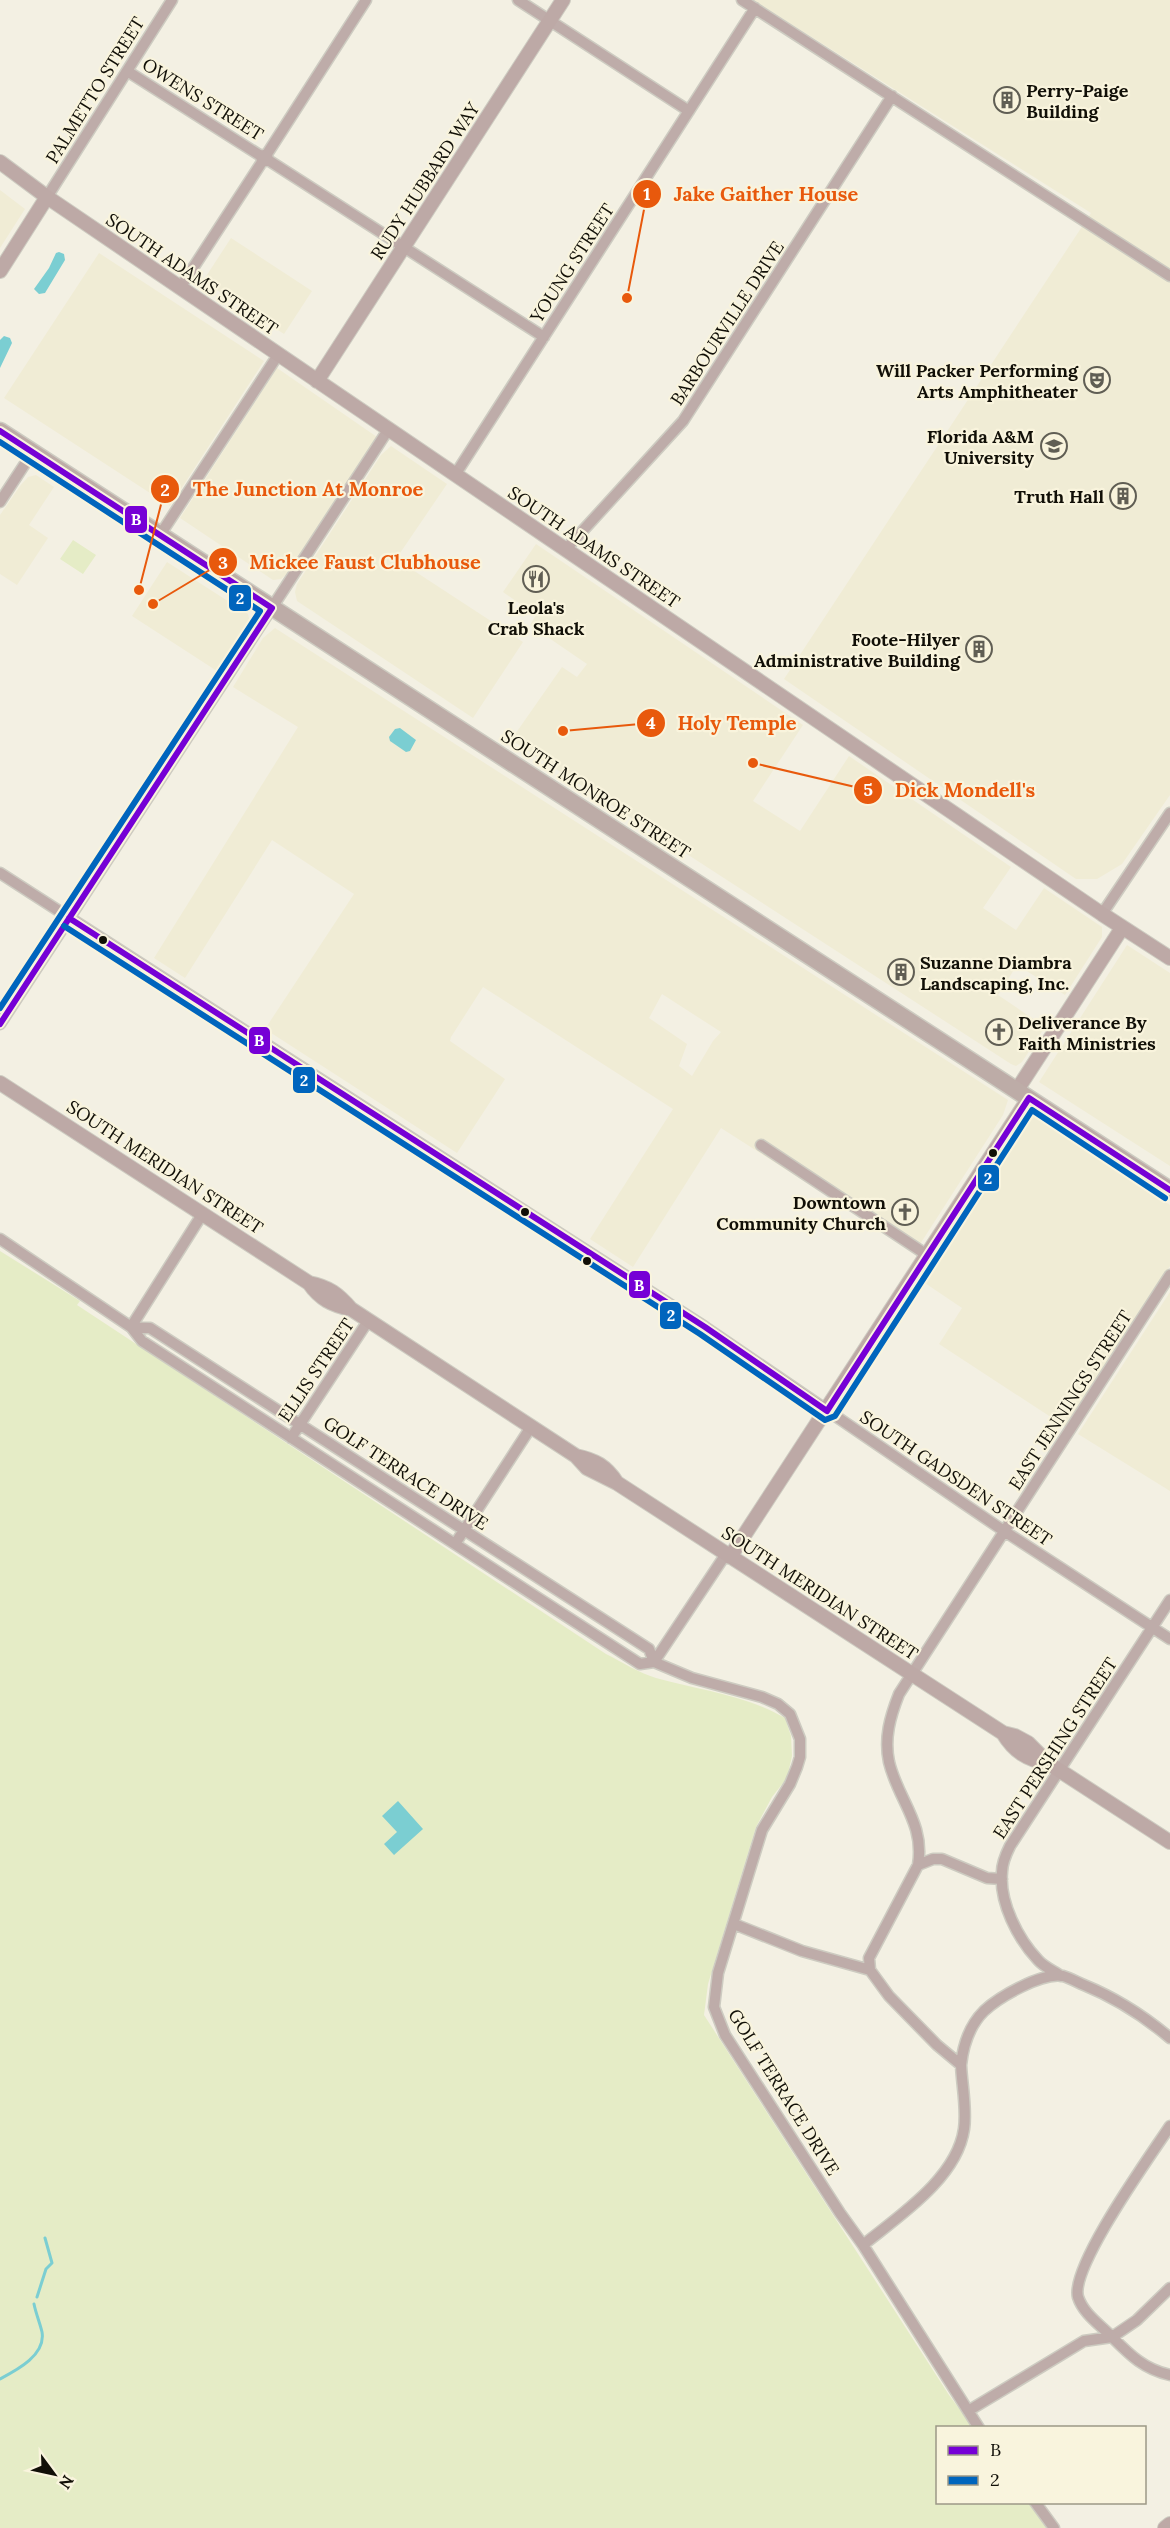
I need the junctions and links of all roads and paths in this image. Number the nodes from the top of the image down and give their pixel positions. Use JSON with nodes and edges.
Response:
{"nodes":[{"id":1,"x":172,"y":0,"type":"edge"},
{"id":2,"x":366,"y":0,"type":"edge"},
{"id":3,"x":518,"y":0,"type":"edge"},
{"id":4,"x":563,"y":0,"type":"edge"},
{"id":5,"x":742,"y":0,"type":"edge"},
{"id":6,"x":755,"y":8,"type":"junction"},
{"id":7,"x":549,"y":21,"type":"junction"},
{"id":8,"x":127,"y":71,"type":"junction"},
{"id":9,"x":892,"y":96,"type":"junction"},
{"id":10,"x":689,"y":111,"type":"junction"},
{"id":11,"x":265,"y":158,"type":"junction"},
{"id":12,"x":0,"y":162,"type":"edge"},
{"id":13,"x":46,"y":197,"type":"junction"},
{"id":14,"x":404,"y":248,"type":"junction"},
{"id":15,"x":0,"y":271,"type":"edge"},
{"id":16,"x":1170,"y":276,"type":"edge"},
{"id":17,"x":180,"y":288,"type":"junction"},
{"id":18,"x":544,"y":337,"type":"junction"},
{"id":19,"x":278,"y":355,"type":"junction"},
{"id":20,"x":317,"y":381,"type":"junction"},
{"id":21,"x":388,"y":430,"type":"junction"},
{"id":22,"x":0,"y":431,"type":"edge"},
{"id":23,"x":33,"y":453,"type":"junction"},
{"id":24,"x":455,"y":475,"type":"junction"},
{"id":25,"x":0,"y":502,"type":"edge"},
{"id":26,"x":160,"y":535,"type":"junction"},
{"id":27,"x":566,"y":549,"type":"junction"},
{"id":28,"x":272,"y":608,"type":"junction"},
{"id":29,"x":1170,"y":813,"type":"edge"},
{"id":30,"x":0,"y":873,"type":"edge"},
{"id":31,"x":1102,"y":915,"type":"junction"},
{"id":32,"x":69,"y":918,"type":"junction"},
{"id":33,"x":1122,"y":928,"type":"junction"},
{"id":34,"x":1170,"y":958,"type":"edge"},
{"id":35,"x":0,"y":1024,"type":"edge"},
{"id":36,"x":0,"y":1083,"type":"edge"},
{"id":37,"x":1023,"y":1094,"type":"junction"},
{"id":38,"x":760,"y":1145,"type":"dead end"},
{"id":39,"x":1170,"y":1190,"type":"edge"},
{"id":40,"x":203,"y":1213,"type":"junction"},
{"id":41,"x":0,"y":1239,"type":"edge"},
{"id":42,"x":927,"y":1255,"type":"junction"},
{"id":43,"x":1170,"y":1275,"type":"edge"},
{"id":44,"x":369,"y":1321,"type":"junction"},
{"id":45,"x":130,"y":1327,"type":"junction"},
{"id":46,"x":827,"y":1411,"type":"junction"},
{"id":47,"x":300,"y":1425,"type":"junction"},
{"id":48,"x":531,"y":1427,"type":"junction"},
{"id":49,"x":291,"y":1438,"type":"junction"},
{"id":50,"x":464,"y":1530,"type":"junction"},
{"id":51,"x":1004,"y":1531,"type":"junction"},
{"id":52,"x":455,"y":1544,"type":"junction"},
{"id":53,"x":728,"y":1555,"type":"junction"},
{"id":54,"x":1170,"y":1600,"type":"edge"},
{"id":55,"x":1152,"y":1628,"type":"junction"},
{"id":56,"x":1170,"y":1639,"type":"edge"},
{"id":57,"x":654,"y":1662,"type":"junction"},
{"id":58,"x":912,"y":1674,"type":"junction"},
{"id":59,"x":1053,"y":1767,"type":"junction"},
{"id":60,"x":1170,"y":1842,"type":"edge"},
{"id":61,"x":918,"y":1865,"type":"junction"},
{"id":62,"x":1002,"y":1879,"type":"junction"},
{"id":63,"x":734,"y":1924,"type":"junction"},
{"id":64,"x":870,"y":1971,"type":"junction"},
{"id":65,"x":1061,"y":1976,"type":"junction"},
{"id":66,"x":1170,"y":2038,"type":"edge"},
{"id":67,"x":961,"y":2065,"type":"junction"},
{"id":68,"x":1170,"y":2126,"type":"edge"},
{"id":69,"x":863,"y":2245,"type":"junction"},
{"id":70,"x":1170,"y":2288,"type":"edge"},
{"id":71,"x":1112,"y":2337,"type":"junction"},
{"id":72,"x":1170,"y":2375,"type":"edge"},
{"id":73,"x":968,"y":2411,"type":"junction"},
{"id":74,"x":978,"y":2426,"type":"edge"},
{"id":75,"x":1036,"y":2504,"type":"edge"},
{"id":76,"x":1170,"y":2524,"type":"edge"},
{"id":77,"x":1054,"y":2528,"type":"edge"},
{"id":78,"x":1165,"y":2528,"type":"edge"}],
"edges":[{"from":1,"to":8,"type":"street","name":"PALMETTO STREET"},
{"from":2,"to":11,"type":"street"},
{"from":3,"to":7,"type":"street"},
{"from":4,"to":7,"type":"street","name":"RUDY HUBBARD WAY"},
{"from":5,"to":6,"type":"street"},
{"from":6,"to":9,"type":"street"},
{"from":6,"to":10,"type":"street","name":"YOUNG STREET"},
{"from":7,"to":10,"type":"street"},
{"from":7,"to":14,"type":"street","name":"RUDY HUBBARD WAY"},
{"from":8,"to":11,"type":"street","name":"OWENS STREET"},
{"from":8,"to":13,"type":"street","name":"PALMETTO STREET"},
{"from":9,"to":16,"type":"street"},
{"from":9,"to":27,"type":"street","name":"BARBOURVILLE DRIVE"},
{"from":10,"to":18,"type":"street","name":"YOUNG STREET"},
{"from":11,"to":14,"type":"street","name":"OWENS STREET"},
{"from":11,"to":17,"type":"street"},
{"from":12,"to":13,"type":"street","name":"SOUTH ADAMS STREET"},
{"from":13,"to":15,"type":"street"},
{"from":13,"to":17,"type":"street","name":"SOUTH ADAMS STREET"},
{"from":14,"to":18,"type":"street","name":"OWENS STREET"},
{"from":14,"to":20,"type":"street","name":"RUDY HUBBARD WAY"},
{"from":17,"to":19,"type":"street","name":"SOUTH ADAMS STREET"},
{"from":18,"to":24,"type":"street","name":"YOUNG STREET"},
{"from":19,"to":20,"type":"street","name":"SOUTH ADAMS STREET"},
{"from":19,"to":26,"type":"street"},
{"from":20,"to":21,"type":"street","name":"SOUTH ADAMS STREET"},
{"from":21,"to":24,"type":"street","name":"SOUTH ADAMS STREET"},
{"from":21,"to":28,"type":"street"},
{"from":22,"to":23,"type":"main road","name":"SOUTH MONROE STREET"},
{"from":23,"to":25,"type":"street"},
{"from":23,"to":26,"type":"main road","name":"SOUTH MONROE STREET"},
{"from":24,"to":27,"type":"street","name":"SOUTH ADAMS STREET"},
{"from":26,"to":28,"type":"main road","name":"SOUTH MONROE STREET"},
{"from":27,"to":31,"type":"street","name":"SOUTH ADAMS STREET"},
{"from":28,"to":32,"type":"street"},
{"from":28,"to":37,"type":"main road","name":"SOUTH MONROE STREET"},
{"from":29,"to":31,"type":"street"},
{"from":30,"to":32,"type":"street","name":"SOUTH GADSDEN STREET"},
{"from":31,"to":33,"type":"street","name":"SOUTH ADAMS STREET"},
{"from":32,"to":35,"type":"street"},
{"from":32,"to":46,"type":"street","name":"SOUTH GADSDEN STREET"},
{"from":33,"to":34,"type":"street","name":"SOUTH ADAMS STREET"},
{"from":33,"to":37,"type":"street"},
{"from":36,"to":40,"type":"street","name":"SOUTH MERIDIAN STREET"},
{"from":37,"to":39,"type":"main road","name":"SOUTH MONROE STREET"},
{"from":37,"to":42,"type":"street"},
{"from":38,"to":42,"type":"street"},
{"from":40,"to":44,"type":"street","name":"SOUTH MERIDIAN STREET"},
{"from":40,"to":45,"type":"street"},
{"from":41,"to":45,"type":"street","name":"GOLF TERRACE DRIVE"},
{"from":42,"to":46,"type":"street"},
{"from":43,"to":51,"type":"street","name":"EAST JENNINGS STREET"},
{"from":44,"to":47,"type":"street","name":"ELLIS STREET"},
{"from":44,"to":48,"type":"street","name":"SOUTH MERIDIAN STREET"},
{"from":45,"to":47,"type":"street","name":"GOLF TERRACE DRIVE"},
{"from":45,"to":49,"type":"street","name":"GOLF TERRACE DRIVE"},
{"from":46,"to":51,"type":"street","name":"SOUTH GADSDEN STREET"},
{"from":46,"to":53,"type":"street"},
{"from":47,"to":49,"type":"street","name":"ELLIS STREET"},
{"from":47,"to":50,"type":"street","name":"GOLF TERRACE DRIVE"},
{"from":48,"to":50,"type":"street"},
{"from":48,"to":53,"type":"street","name":"SOUTH MERIDIAN STREET"},
{"from":49,"to":52,"type":"street","name":"GOLF TERRACE DRIVE"},
{"from":50,"to":52,"type":"street"},
{"from":50,"to":57,"type":"street","name":"GOLF TERRACE DRIVE"},
{"from":51,"to":55,"type":"street","name":"SOUTH GADSDEN STREET"},
{"from":51,"to":58,"type":"street","name":"EAST JENNINGS STREET"},
{"from":52,"to":57,"type":"street","name":"GOLF TERRACE DRIVE"},
{"from":53,"to":57,"type":"street"},
{"from":53,"to":58,"type":"street","name":"SOUTH MERIDIAN STREET"},
{"from":54,"to":55,"type":"street","name":"EAST PERSHING STREET"},
{"from":55,"to":56,"type":"street","name":"SOUTH GADSDEN STREET"},
{"from":55,"to":59,"type":"street","name":"EAST PERSHING STREET"},
{"from":57,"to":63,"type":"street","name":"GOLF TERRACE DRIVE"},
{"from":58,"to":59,"type":"street","name":"SOUTH MERIDIAN STREET"},
{"from":58,"to":61,"type":"street","name":"EAST JENNINGS STREET"},
{"from":59,"to":60,"type":"street","name":"SOUTH MERIDIAN STREET"},
{"from":59,"to":62,"type":"street","name":"EAST PERSHING STREET"},
{"from":61,"to":62,"type":"street"},
{"from":61,"to":64,"type":"street","name":"EAST JENNINGS STREET"},
{"from":62,"to":65,"type":"street","name":"EAST PERSHING STREET"},
{"from":63,"to":64,"type":"street"},
{"from":63,"to":69,"type":"street","name":"GOLF TERRACE DRIVE"},
{"from":64,"to":67,"type":"street"},
{"from":65,"to":66,"type":"street","name":"EAST PERSHING STREET"},
{"from":65,"to":67,"type":"street"},
{"from":67,"to":69,"type":"street"},
{"from":68,"to":71,"type":"street"},
{"from":69,"to":73,"type":"street","name":"GOLF TERRACE DRIVE"},
{"from":70,"to":71,"type":"street"},
{"from":71,"to":72,"type":"street"},
{"from":71,"to":73,"type":"street"},
{"from":73,"to":74,"type":"street","name":"GOLF TERRACE DRIVE"},
{"from":75,"to":77,"type":"street"},
{"from":76,"to":78,"type":"street"}]}
